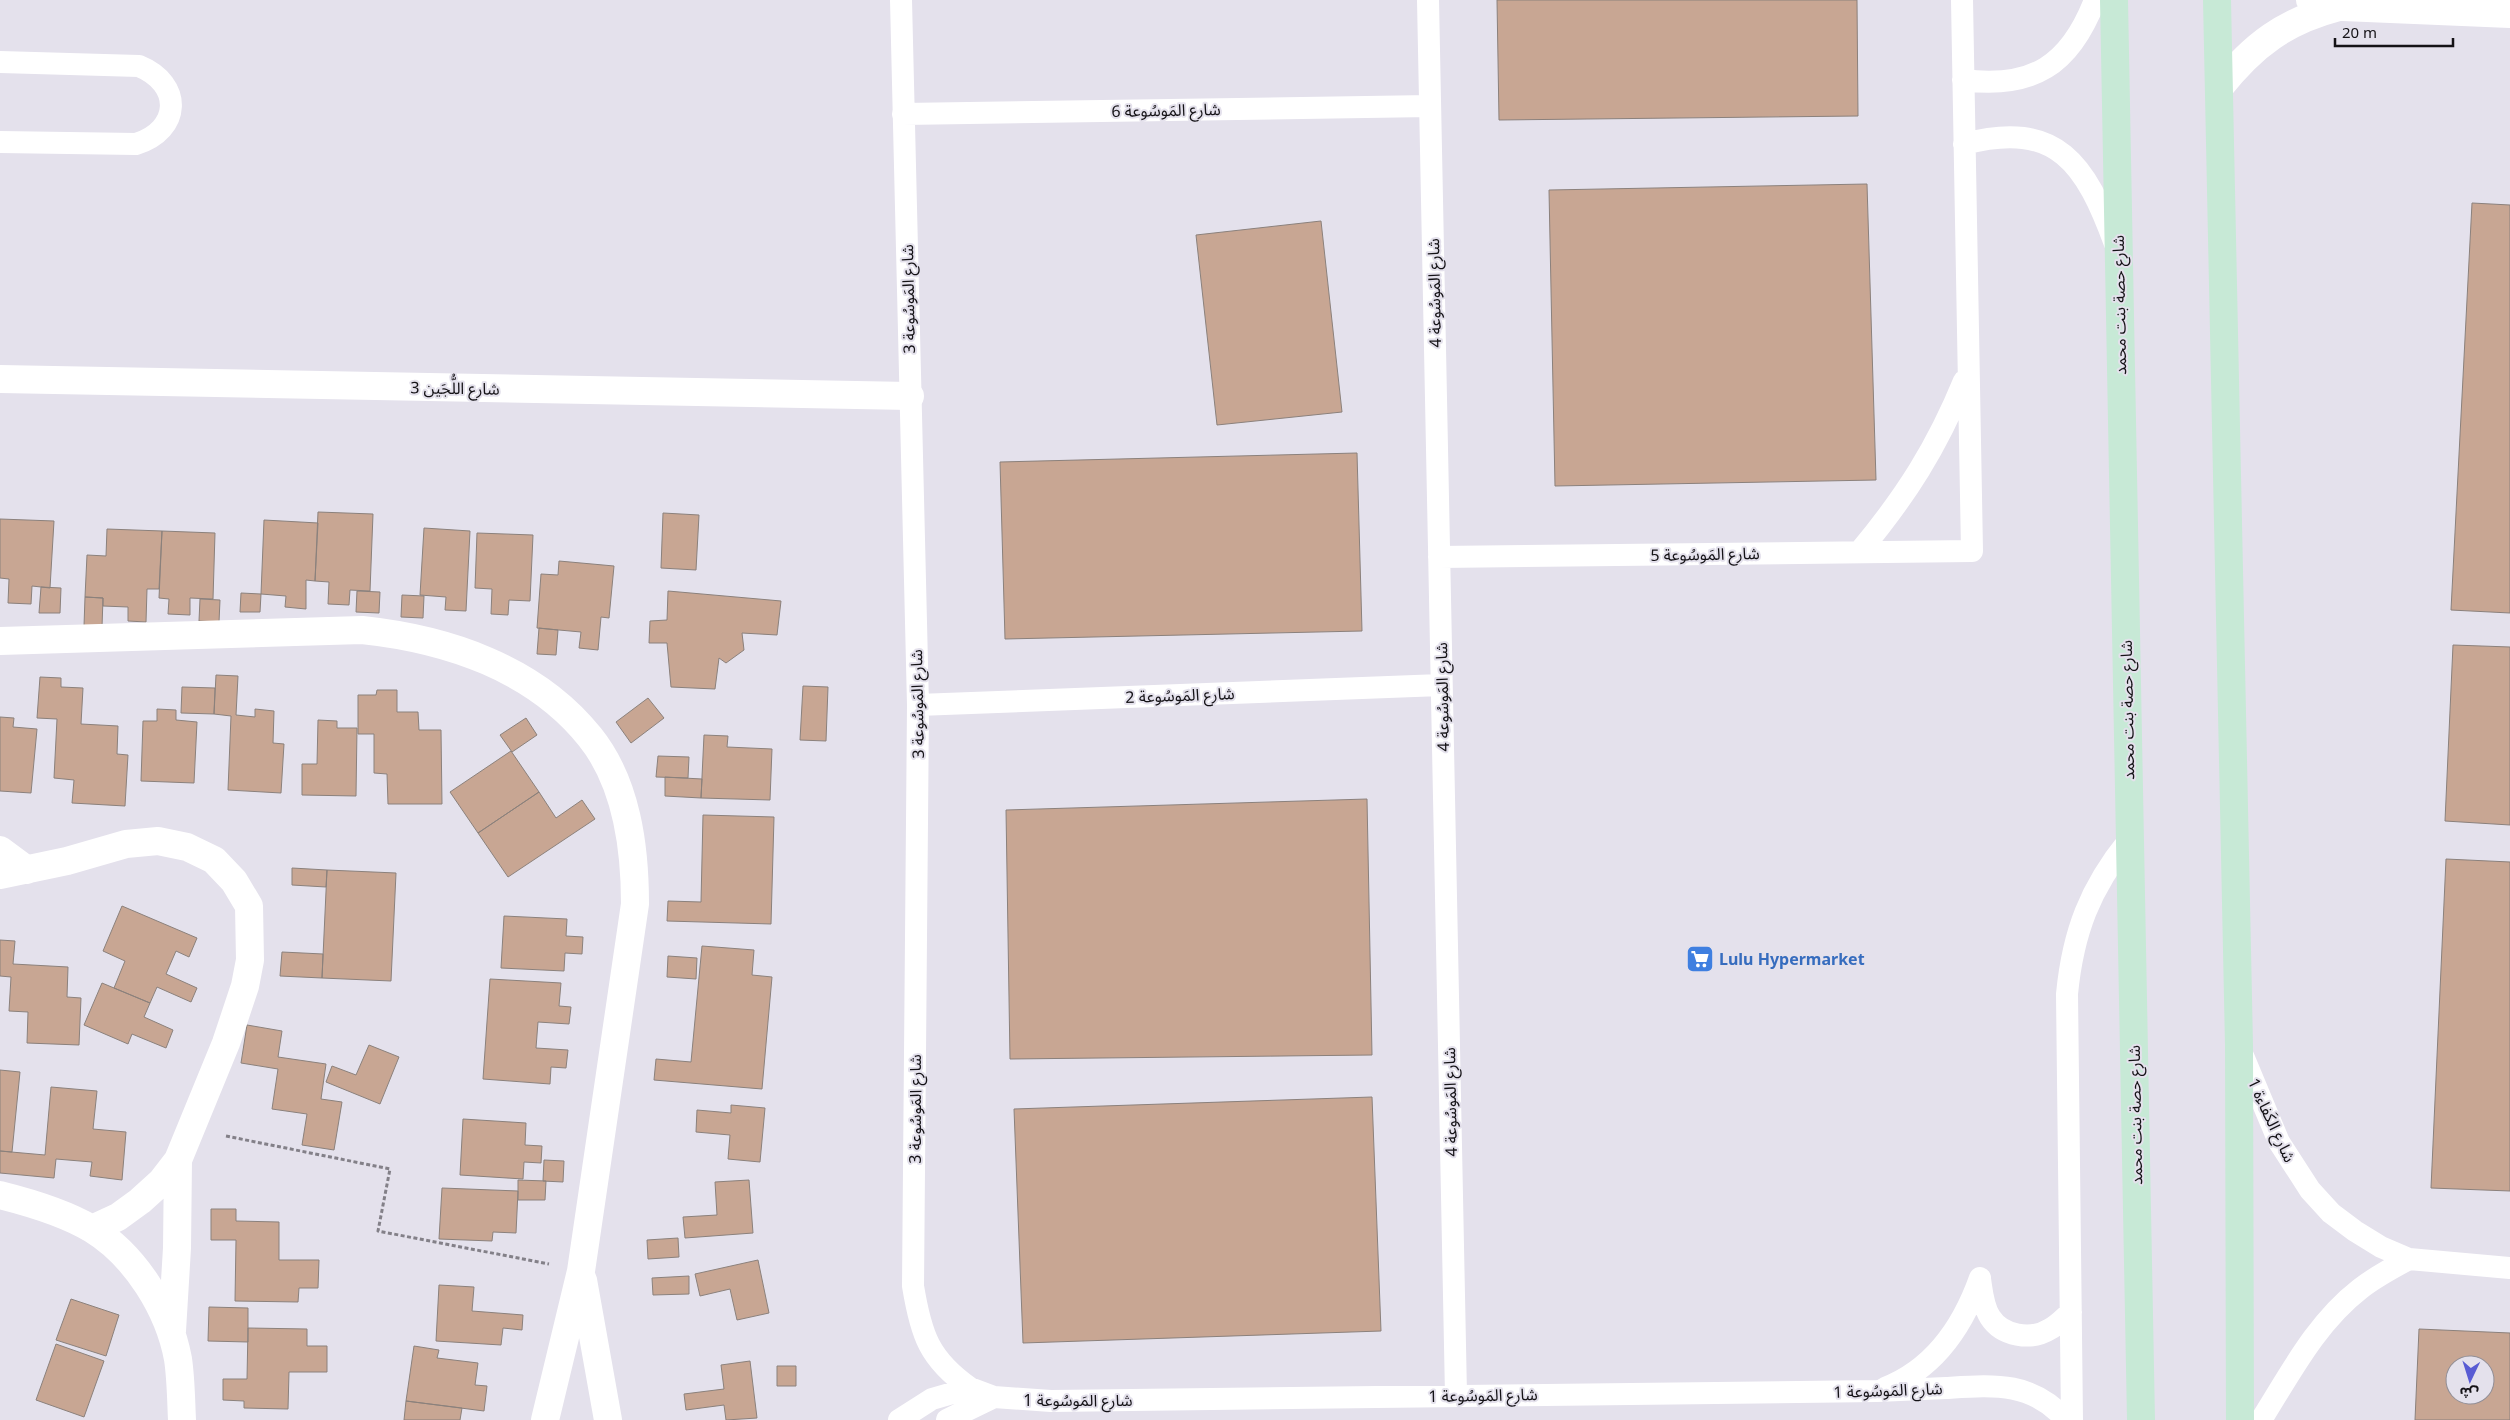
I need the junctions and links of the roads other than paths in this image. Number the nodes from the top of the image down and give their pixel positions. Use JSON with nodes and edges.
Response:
{"nodes":[{"id":1,"x":900,"y":0,"type":"edge"},
{"id":2,"x":1428,"y":0,"type":"edge"},
{"id":3,"x":1962,"y":0,"type":"edge"},
{"id":4,"x":2095,"y":0,"type":"edge"},
{"id":5,"x":2114,"y":0,"type":"edge"},
{"id":6,"x":2217,"y":0,"type":"edge"},
{"id":7,"x":2310,"y":0,"type":"edge"},
{"id":8,"x":2343,"y":6,"type":"junction"},
{"id":9,"x":2497,"y":9,"type":"edge"},
{"id":10,"x":0,"y":62,"type":"edge"},
{"id":11,"x":1964,"y":80,"type":"junction"},
{"id":12,"x":2219,"y":88,"type":"junction"},
{"id":13,"x":1430,"y":106,"type":"junction"},
{"id":14,"x":903,"y":114,"type":"junction"},
{"id":15,"x":0,"y":142,"type":"edge"},
{"id":16,"x":1964,"y":144,"type":"junction"},
{"id":17,"x":2118,"y":251,"type":"junction"},
{"id":18,"x":1968,"y":370,"type":"junction"},
{"id":19,"x":0,"y":379,"type":"edge"},
{"id":20,"x":910,"y":396,"type":"junction"},
{"id":21,"x":1860,"y":551,"type":"junction"},
{"id":22,"x":1439,"y":557,"type":"junction"},
{"id":23,"x":0,"y":641,"type":"edge"},
{"id":24,"x":1442,"y":685,"type":"junction"},
{"id":25,"x":918,"y":705,"type":"junction"},
{"id":26,"x":2130,"y":840,"type":"junction"},
{"id":27,"x":0,"y":850,"type":"edge"},
{"id":28,"x":27,"y":870,"type":"junction"},
{"id":29,"x":0,"y":875,"type":"edge"},
{"id":30,"x":2239,"y":1045,"type":"junction"},
{"id":31,"x":178,"y":1160,"type":"junction"},
{"id":32,"x":0,"y":1195,"type":"edge"},
{"id":33,"x":92,"y":1229,"type":"junction"},
{"id":34,"x":2409,"y":1259,"type":"junction"},
{"id":35,"x":2510,"y":1268,"type":"edge"},
{"id":36,"x":581,"y":1271,"type":"junction"},
{"id":37,"x":2071,"y":1312,"type":"junction"},
{"id":38,"x":171,"y":1335,"type":"junction"},
{"id":39,"x":970,"y":1388,"type":"junction"},
{"id":40,"x":1877,"y":1391,"type":"junction"},
{"id":41,"x":1456,"y":1395,"type":"junction"},
{"id":42,"x":994,"y":1397,"type":"junction"},
{"id":43,"x":182,"y":1420,"type":"edge"},
{"id":44,"x":545,"y":1420,"type":"edge"},
{"id":45,"x":608,"y":1420,"type":"edge"},
{"id":46,"x":899,"y":1420,"type":"edge"},
{"id":47,"x":947,"y":1420,"type":"edge"},
{"id":48,"x":2066,"y":1420,"type":"edge"},
{"id":49,"x":2072,"y":1420,"type":"edge"},
{"id":50,"x":2141,"y":1420,"type":"edge"},
{"id":51,"x":2240,"y":1420,"type":"edge"},
{"id":52,"x":2261,"y":1420,"type":"edge"}],
"edges":[{"from":1,"to":14,"type":"lane","name":"شارع المَوسُوعة 3"},
{"from":2,"to":13,"type":"lane","name":"شارع المَوسُوعة 4"},
{"from":3,"to":11,"type":"lane"},
{"from":4,"to":11,"type":"lane"},
{"from":5,"to":17,"type":"main road","name":"شارع حصة بنت محمد"},
{"from":6,"to":12,"type":"main road"},
{"from":7,"to":8,"type":"street"},
{"from":8,"to":9,"type":"street"},
{"from":8,"to":12,"type":"street"},
{"from":10,"to":15,"type":"lane"},
{"from":11,"to":16,"type":"lane"},
{"from":12,"to":30,"type":"main road"},
{"from":13,"to":14,"type":"lane","name":"شارع المَوسُوعة 6"},
{"from":13,"to":22,"type":"lane","name":"شارع المَوسُوعة 4"},
{"from":14,"to":20,"type":"lane","name":"شارع المَوسُوعة 3"},
{"from":16,"to":17,"type":"lane"},
{"from":16,"to":18,"type":"lane"},
{"from":17,"to":26,"type":"main road","name":"شارع حصة بنت محمد"},
{"from":18,"to":21,"type":"lane"},
{"from":18,"to":21,"type":"lane","name":"شارع المَوسُوعة 5"},
{"from":19,"to":20,"type":"street","name":"شارع اللُّجَين 3"},
{"from":20,"to":25,"type":"lane","name":"شارع المَوسُوعة 3"},
{"from":21,"to":22,"type":"lane","name":"شارع المَوسُوعة 5"},
{"from":22,"to":24,"type":"lane","name":"شارع المَوسُوعة 4"},
{"from":23,"to":36,"type":"street"},
{"from":24,"to":25,"type":"lane","name":"شارع المَوسُوعة 2"},
{"from":24,"to":41,"type":"lane","name":"شارع المَوسُوعة 4"},
{"from":25,"to":39,"type":"lane","name":"شارع المَوسُوعة 3"},
{"from":26,"to":37,"type":"lane"},
{"from":26,"to":50,"type":"main road","name":"شارع حصة بنت محمد"},
{"from":27,"to":28,"type":"street"},
{"from":28,"to":29,"type":"street"},
{"from":28,"to":31,"type":"street"},
{"from":30,"to":34,"type":"lane","name":"شارع الكَفاءة 1"},
{"from":30,"to":51,"type":"main road"},
{"from":31,"to":33,"type":"street"},
{"from":31,"to":38,"type":"street"},
{"from":32,"to":33,"type":"street"},
{"from":33,"to":38,"type":"street"},
{"from":34,"to":35,"type":"lane","name":"شارع الكَفاءة 1"},
{"from":34,"to":52,"type":"lane"},
{"from":36,"to":44,"type":"street"},
{"from":36,"to":45,"type":"street"},
{"from":37,"to":40,"type":"lane"},
{"from":37,"to":49,"type":"lane"},
{"from":38,"to":43,"type":"street"},
{"from":39,"to":42,"type":"lane","name":"شارع المَوسُوعة 1"},
{"from":39,"to":46,"type":"lane"},
{"from":40,"to":41,"type":"lane","name":"شارع المَوسُوعة 1"},
{"from":40,"to":48,"type":"lane","name":"شارع المَوسُوعة 1"},
{"from":41,"to":42,"type":"lane","name":"شارع المَوسُوعة 1"},
{"from":42,"to":47,"type":"lane"}]}
